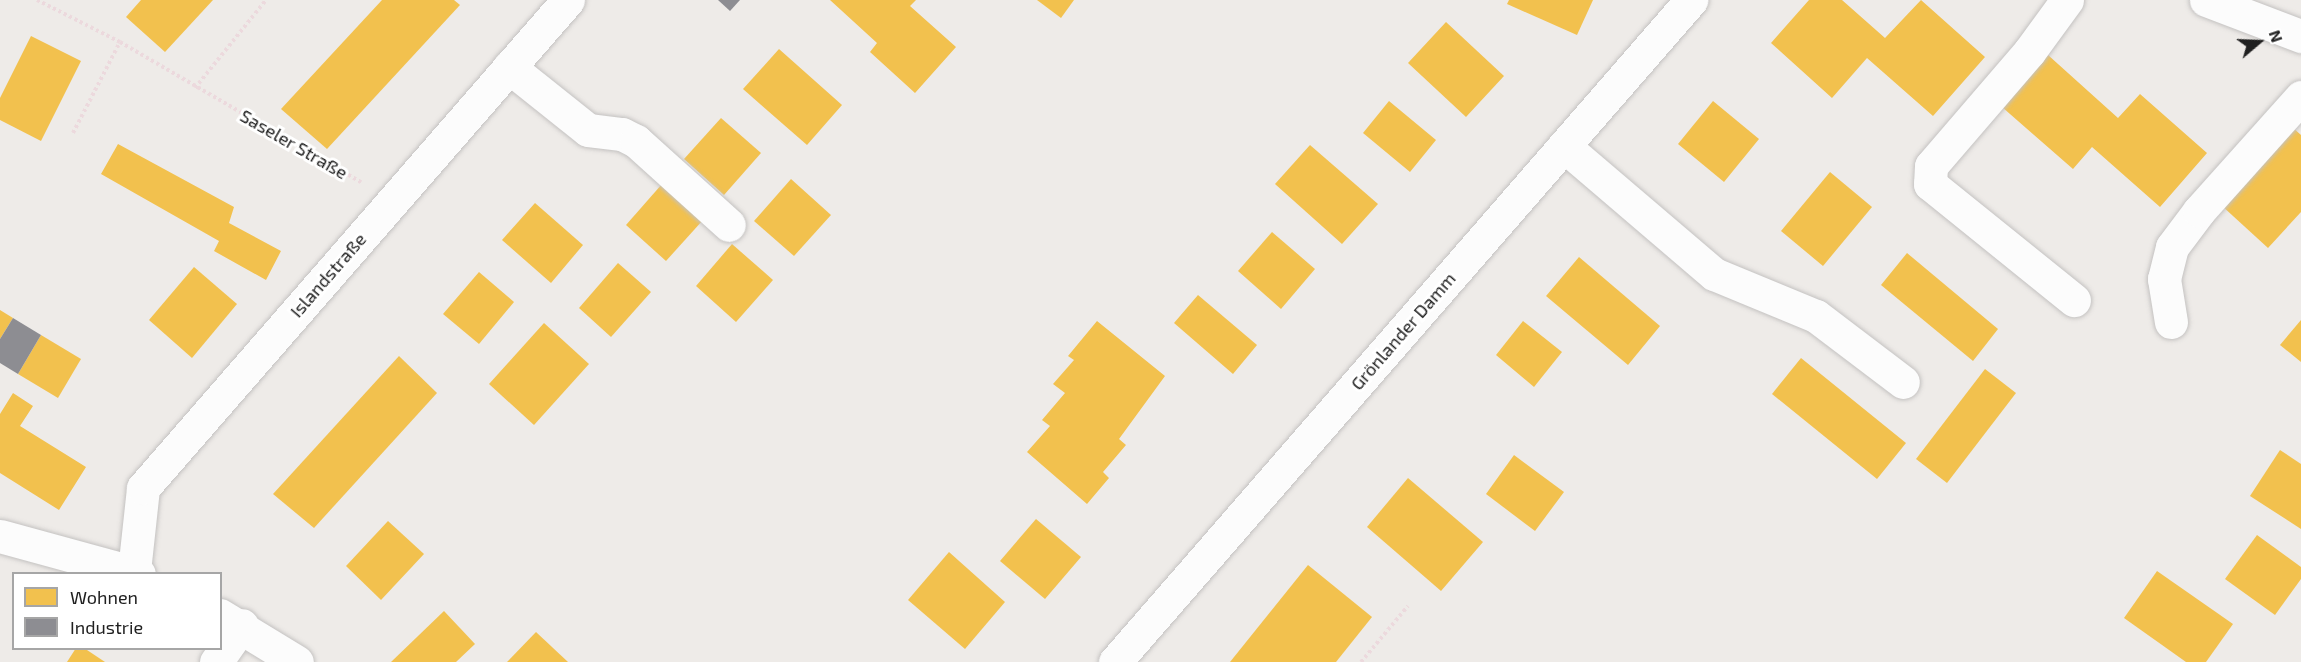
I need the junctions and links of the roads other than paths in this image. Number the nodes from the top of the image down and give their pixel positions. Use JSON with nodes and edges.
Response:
{"nodes":[{"id":1,"x":568,"y":0,"type":"edge"},
{"id":2,"x":1691,"y":0,"type":"edge"},
{"id":3,"x":2067,"y":0,"type":"edge"},
{"id":4,"x":2206,"y":0,"type":"edge"},
{"id":5,"x":2301,"y":36,"type":"edge"},
{"id":6,"x":509,"y":68,"type":"junction"},
{"id":7,"x":2301,"y":97,"type":"edge"},
{"id":8,"x":1564,"y":146,"type":"junction"},
{"id":9,"x":729,"y":225,"type":"dead end"},
{"id":10,"x":2074,"y":300,"type":"dead end"},
{"id":11,"x":2171,"y":322,"type":"dead end"},
{"id":12,"x":1903,"y":382,"type":"dead end"},
{"id":13,"x":0,"y":536,"type":"edge"},
{"id":14,"x":136,"y":572,"type":"edge"},
{"id":15,"x":231,"y":620,"type":"edge"},
{"id":16,"x":222,"y":645,"type":"edge"},
{"id":17,"x":297,"y":662,"type":"edge"},
{"id":18,"x":1115,"y":662,"type":"edge"}],
"edges":[{"from":1,"to":6,"type":"street","name":"Islandstraße"},
{"from":2,"to":8,"type":"street","name":"Grönlander Damm"},
{"from":3,"to":10,"type":"street"},
{"from":4,"to":5,"type":"street"},
{"from":6,"to":9,"type":"street"},
{"from":6,"to":14,"type":"street","name":"Islandstraße"},
{"from":7,"to":11,"type":"street"},
{"from":8,"to":12,"type":"street"},
{"from":8,"to":18,"type":"street","name":"Grönlander Damm"},
{"from":13,"to":14,"type":"street"},
{"from":15,"to":16,"type":"street"},
{"from":15,"to":17,"type":"street"}]}
